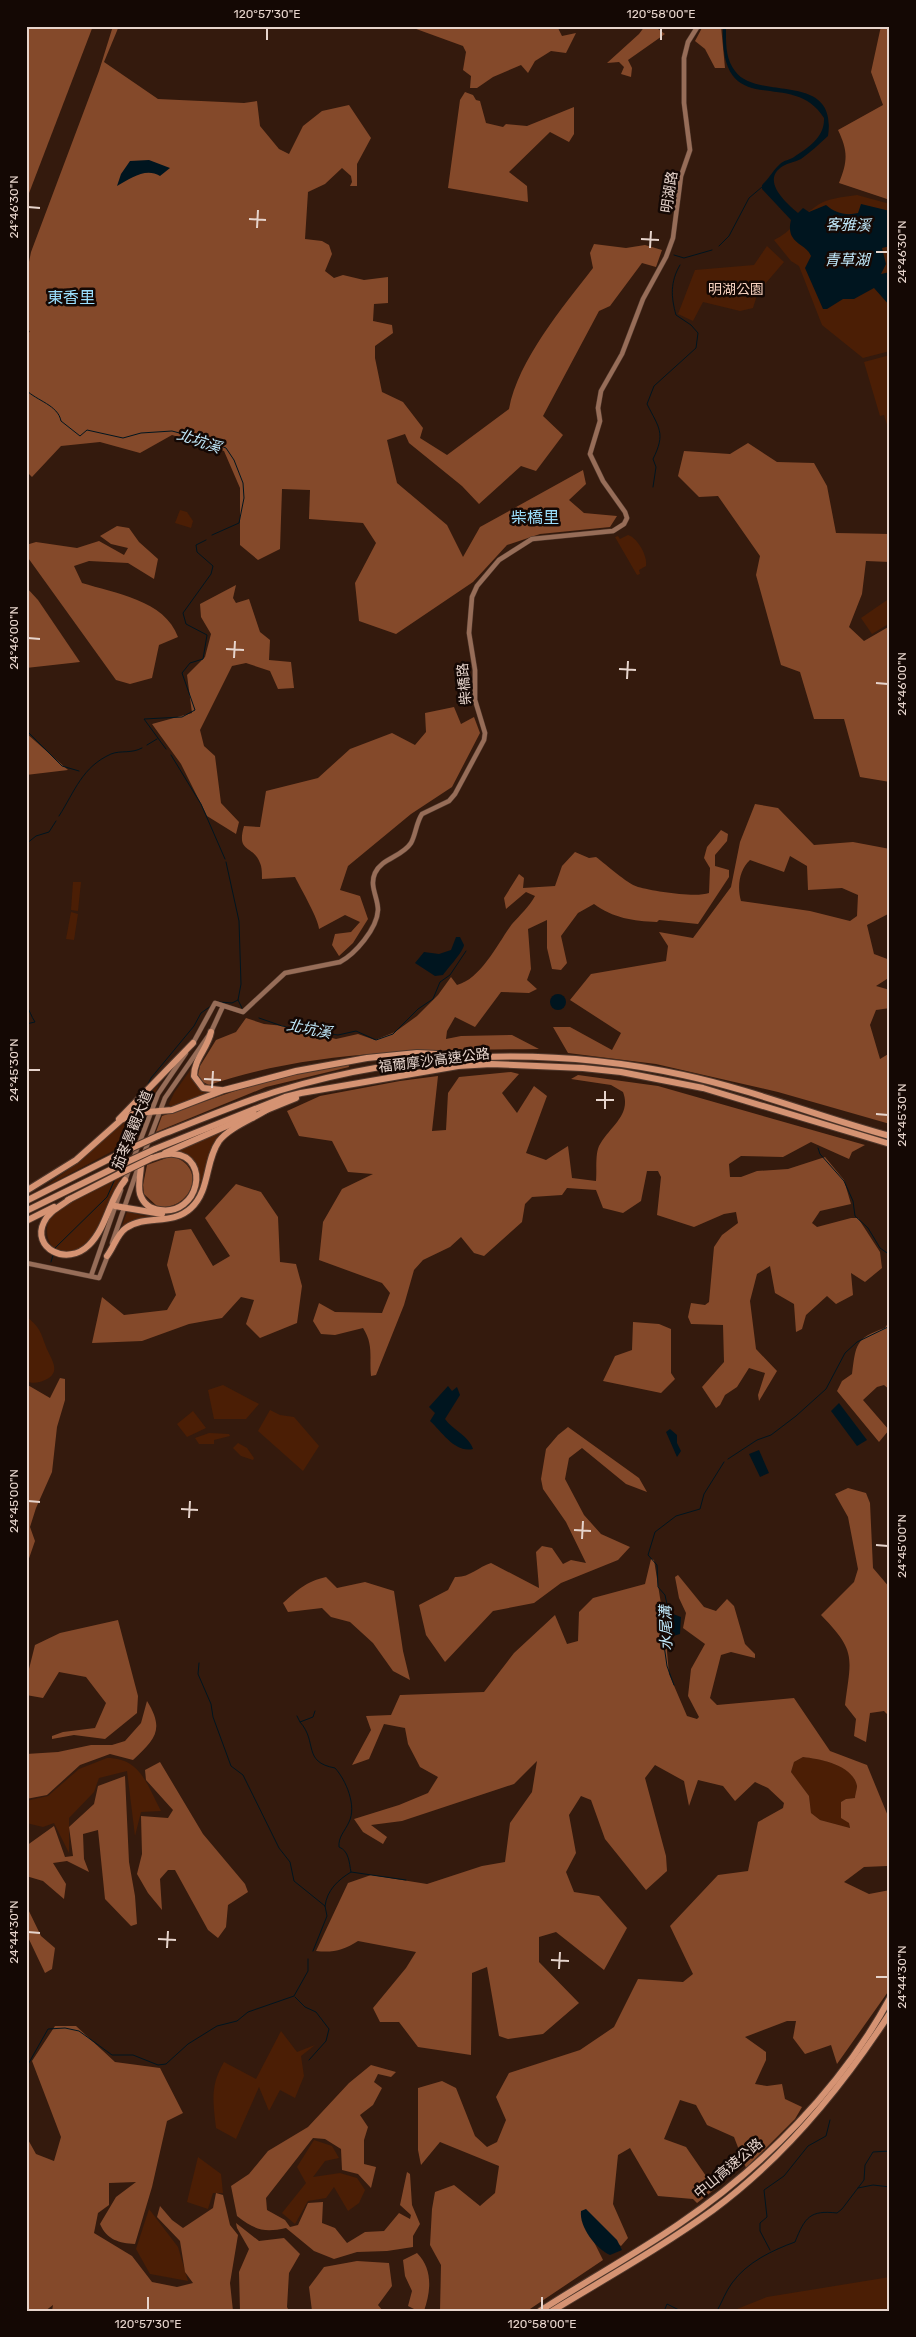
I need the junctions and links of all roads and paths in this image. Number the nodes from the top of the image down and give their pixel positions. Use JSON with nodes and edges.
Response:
{"nodes":[{"id":1,"x":698,"y":26,"type":"edge"},
{"id":2,"x":622,"y":354,"type":"joint"},
{"id":3,"x":215,"y":1003,"type":"joint"},
{"id":4,"x":223,"y":1006,"type":"junction"},
{"id":5,"x":211,"y":1032,"type":"junction"},
{"id":6,"x":193,"y":1043,"type":"junction"},
{"id":7,"x":464,"y":1056,"type":"junction"},
{"id":8,"x":224,"y":1090,"type":"junction"},
{"id":9,"x":310,"y":1090,"type":"junction"},
{"id":10,"x":268,"y":1109,"type":"junction"},
{"id":11,"x":149,"y":1112,"type":"junction"},
{"id":12,"x":158,"y":1112,"type":"junction"},
{"id":13,"x":104,"y":1134,"type":"junction"},
{"id":14,"x":890,"y":1136,"type":"edge"},
{"id":15,"x":890,"y":1144,"type":"edge"},
{"id":16,"x":152,"y":1158,"type":"junction"},
{"id":17,"x":141,"y":1160,"type":"junction"},
{"id":18,"x":125,"y":1180,"type":"junction"},
{"id":19,"x":26,"y":1192,"type":"edge"},
{"id":20,"x":70,"y":1199,"type":"junction"},
{"id":21,"x":26,"y":1201,"type":"edge"},
{"id":22,"x":184,"y":1205,"type":"junction"},
{"id":23,"x":115,"y":1206,"type":"junction"},
{"id":24,"x":124,"y":1208,"type":"junction"},
{"id":25,"x":26,"y":1211,"type":"edge"},
{"id":26,"x":26,"y":1221,"type":"edge"},
{"id":27,"x":107,"y":1256,"type":"junction"},
{"id":28,"x":26,"y":1263,"type":"edge"},
{"id":29,"x":91,"y":1276,"type":"junction"},
{"id":30,"x":890,"y":1998,"type":"edge"},
{"id":31,"x":890,"y":2013,"type":"edge"},
{"id":32,"x":540,"y":2311,"type":"edge"},
{"id":33,"x":552,"y":2311,"type":"edge"}],
"edges":[{"from":1,"to":2,"type":"main road","name":"明湖路"},
{"from":2,"to":4,"type":"main road","name":"柴橋路"},
{"from":3,"to":4,"type":"main road","name":"柴橋路"},
{"from":3,"to":6,"type":"main road","name":"茄苳景觀大道"},
{"from":4,"to":5,"type":"main road","name":"茄苳景觀大道"},
{"from":5,"to":8,"type":"highway"},
{"from":5,"to":12,"type":"main road","name":"茄苳景觀大道"},
{"from":6,"to":11,"type":"main road","name":"茄苳景觀大道"},
{"from":6,"to":13,"type":"highway"},
{"from":7,"to":8,"type":"highway"},
{"from":7,"to":14,"type":"highway","name":"福爾摩沙高速公路"},
{"from":7,"to":21,"type":"highway","name":"福爾摩沙高速公路","bridge":true},
{"from":8,"to":12,"type":"highway"},
{"from":9,"to":10,"type":"highway"},
{"from":9,"to":15,"type":"highway","name":"福爾摩沙高速公路"},
{"from":9,"to":25,"type":"highway","name":"福爾摩沙高速公路","bridge":true},
{"from":10,"to":16,"type":"highway"},
{"from":10,"to":27,"type":"highway"},
{"from":11,"to":12,"type":"highway"},
{"from":11,"to":13,"type":"highway"},
{"from":11,"to":18,"type":"main road","name":"茄苳景觀大道"},
{"from":12,"to":17,"type":"main road","name":"茄苳景觀大道"},
{"from":13,"to":19,"type":"highway"},
{"from":16,"to":20,"type":"highway","bridge":true},
{"from":16,"to":22,"type":"highway"},
{"from":17,"to":22,"type":"highway"},
{"from":17,"to":24,"type":"main road","name":"茄苳景觀大道"},
{"from":18,"to":20,"type":"highway"},
{"from":18,"to":23,"type":"main road","name":"茄苳景觀大道"},
{"from":20,"to":26,"type":"highway"},
{"from":22,"to":24,"type":"highway"},
{"from":23,"to":24,"type":"highway"},
{"from":23,"to":29,"type":"main road","name":"茄苳景觀大道"},
{"from":24,"to":27,"type":"main road","name":"茄苳景觀大道"},
{"from":27,"to":29,"type":"main road","name":"茄苳景觀大道"},
{"from":28,"to":29,"type":"main road"},
{"from":30,"to":32,"type":"highway","name":"中山高速公路"},
{"from":31,"to":33,"type":"highway","name":"中山高速公路"}]}
